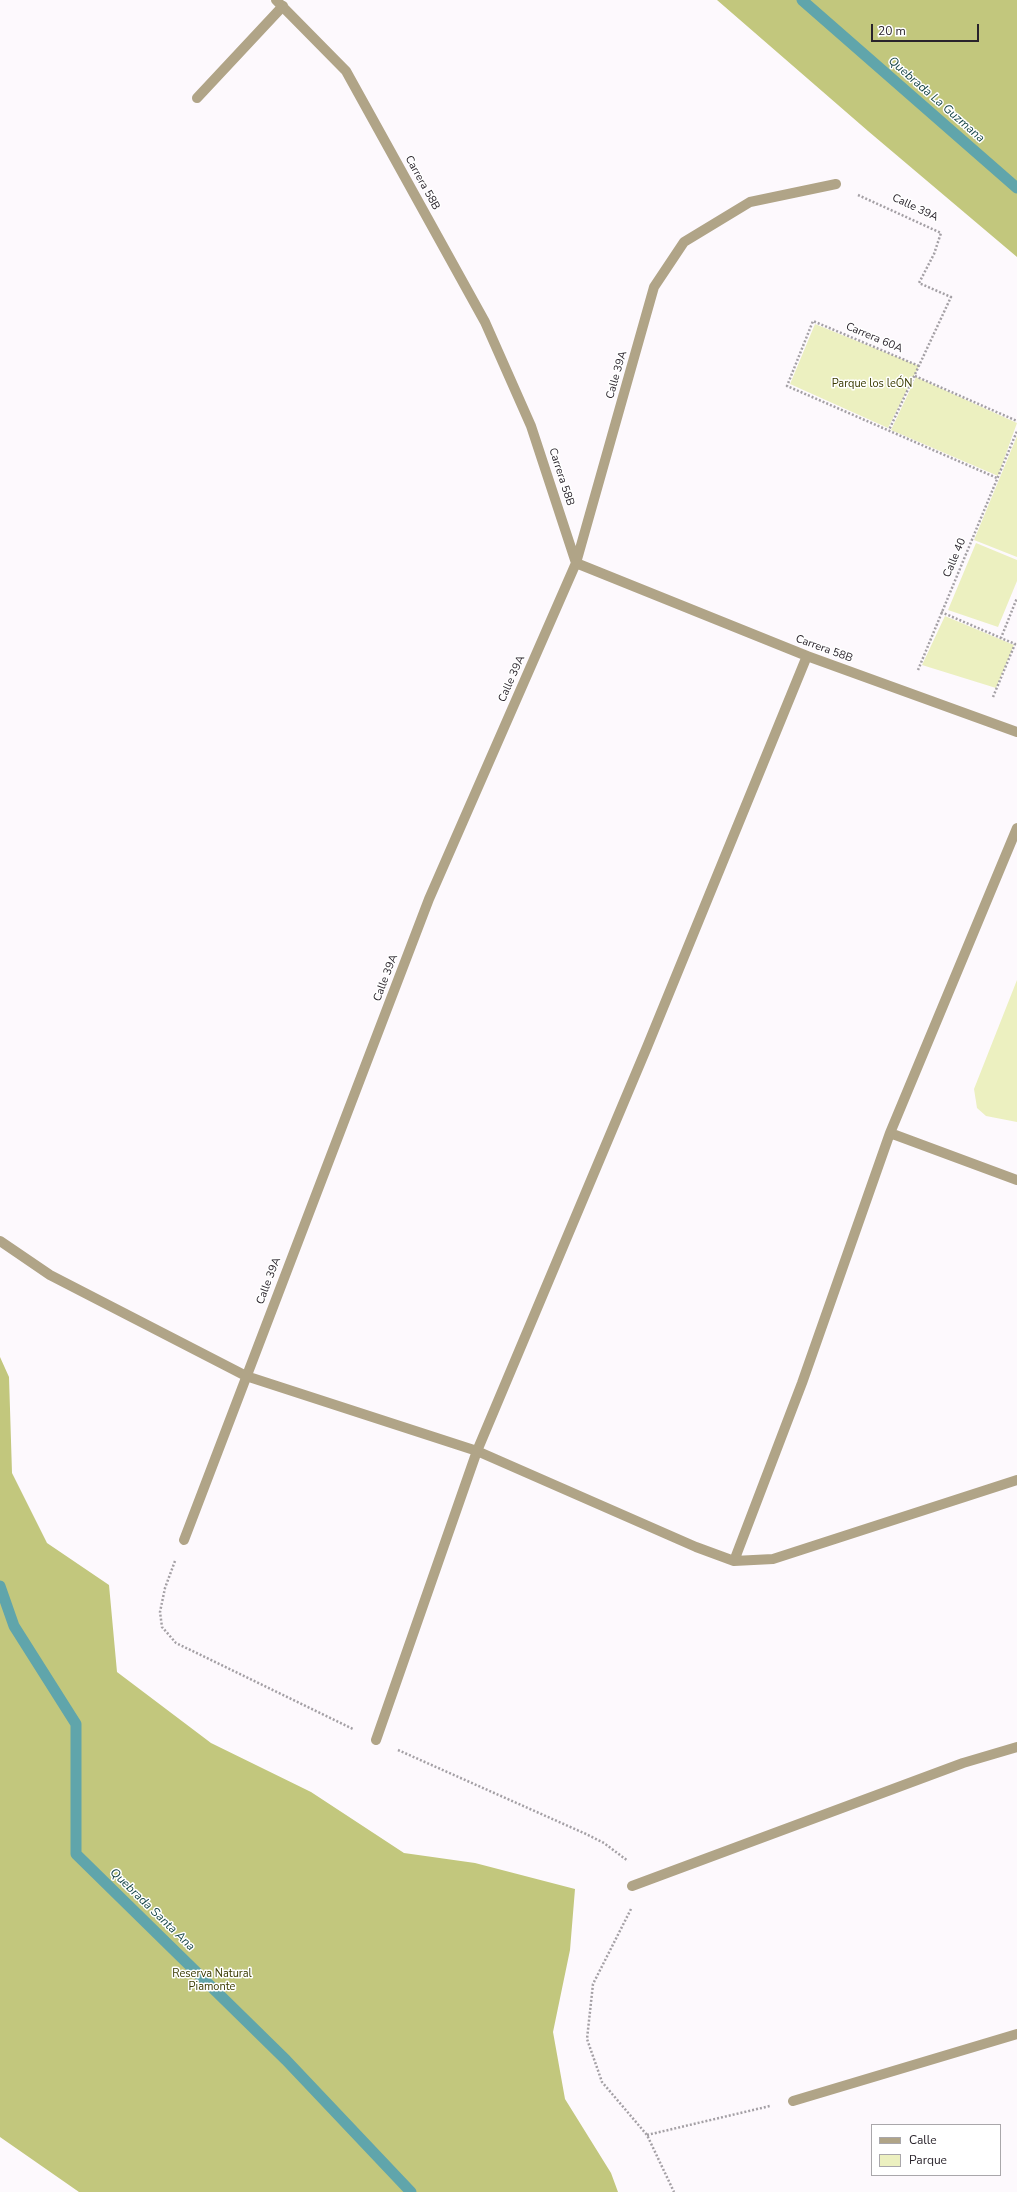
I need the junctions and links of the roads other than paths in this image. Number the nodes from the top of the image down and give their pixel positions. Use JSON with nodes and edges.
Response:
{"nodes":[{"id":1,"x":280,"y":3,"type":"edge"},
{"id":2,"x":197,"y":98,"type":"dead end"},
{"id":3,"x":836,"y":184,"type":"road end"},
{"id":4,"x":576,"y":563,"type":"junction"},
{"id":5,"x":807,"y":656,"type":"junction"},
{"id":6,"x":1017,"y":732,"type":"edge"},
{"id":7,"x":1017,"y":828,"type":"edge"},
{"id":8,"x":890,"y":1133,"type":"junction"},
{"id":9,"x":1017,"y":1180,"type":"edge"},
{"id":10,"x":0,"y":1241,"type":"edge"},
{"id":11,"x":246,"y":1376,"type":"junction"},
{"id":12,"x":477,"y":1451,"type":"junction"},
{"id":13,"x":1017,"y":1480,"type":"edge"},
{"id":14,"x":184,"y":1540,"type":"dead end"},
{"id":15,"x":734,"y":1561,"type":"junction"},
{"id":16,"x":376,"y":1740,"type":"dead end"},
{"id":17,"x":1017,"y":1747,"type":"edge"},
{"id":18,"x":632,"y":1886,"type":"road end"},
{"id":19,"x":1017,"y":2034,"type":"edge"},
{"id":20,"x":793,"y":2101,"type":"road end"}],
"edges":[{"from":1,"to":2,"type":"street"},
{"from":1,"to":4,"type":"street","name":"Carrera 58B"},
{"from":3,"to":4,"type":"street","name":"Calle 39A"},
{"from":4,"to":5,"type":"street","name":"Carrera 58B"},
{"from":4,"to":11,"type":"street","name":"Calle 39A"},
{"from":5,"to":6,"type":"street","name":"Carrera 58B"},
{"from":5,"to":12,"type":"street"},
{"from":7,"to":8,"type":"street"},
{"from":8,"to":9,"type":"street"},
{"from":8,"to":15,"type":"street"},
{"from":10,"to":11,"type":"street"},
{"from":11,"to":12,"type":"street"},
{"from":11,"to":14,"type":"street","name":"Calle 39A"},
{"from":12,"to":15,"type":"street"},
{"from":12,"to":16,"type":"street"},
{"from":13,"to":15,"type":"street"},
{"from":17,"to":18,"type":"street"},
{"from":19,"to":20,"type":"street"}]}
